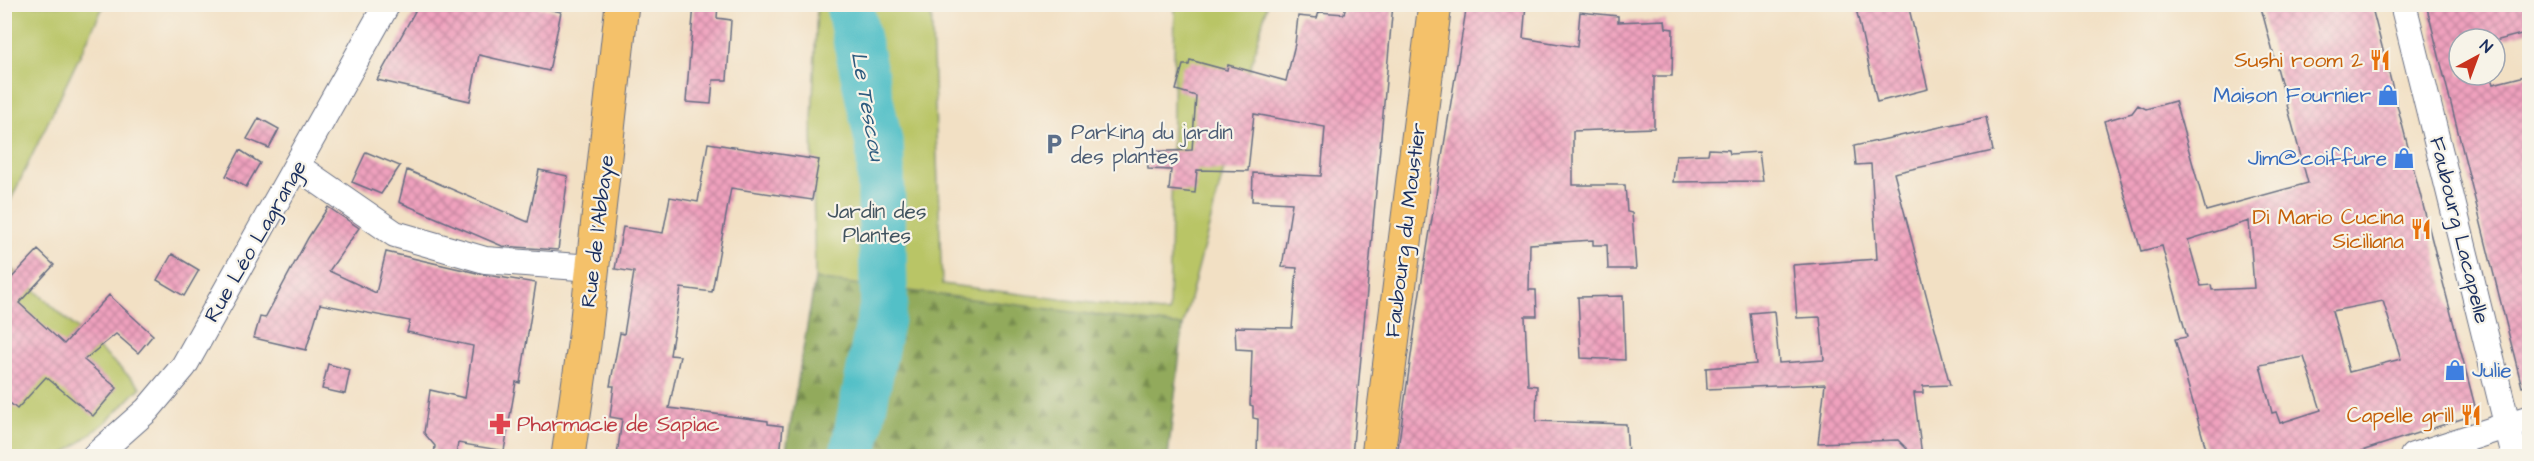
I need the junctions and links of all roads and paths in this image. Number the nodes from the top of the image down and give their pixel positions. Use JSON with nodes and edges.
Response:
{"nodes":[{"id":1,"x":387,"y":4,"type":"edge"},
{"id":2,"x":622,"y":4,"type":"edge"},
{"id":3,"x":1436,"y":4,"type":"edge"},
{"id":4,"x":2403,"y":4,"type":"edge"},
{"id":5,"x":298,"y":167,"type":"junction"},
{"id":6,"x":592,"y":268,"type":"junction"},
{"id":7,"x":2519,"y":422,"type":"edge"},
{"id":8,"x":95,"y":456,"type":"edge"},
{"id":9,"x":568,"y":456,"type":"edge"},
{"id":10,"x":1378,"y":456,"type":"edge"},
{"id":11,"x":2413,"y":456,"type":"edge"},
{"id":12,"x":2515,"y":456,"type":"edge"}],
"edges":[{"from":1,"to":5,"type":"street","name":"Rue Léo Lagrange"},
{"from":2,"to":6,"type":"main road","name":"Rue de l'Abbaye"},
{"from":3,"to":10,"type":"main road","name":"Faubourg du Moustier"},
{"from":4,"to":7,"type":"street","name":"Faubourg Lacapelle"},
{"from":5,"to":6,"type":"street"},
{"from":5,"to":8,"type":"street","name":"Rue Léo Lagrange"},
{"from":6,"to":9,"type":"main road","name":"Rue de l'Abbaye"},
{"from":7,"to":11,"type":"street"},
{"from":7,"to":12,"type":"street","name":"Faubourg Lacapelle"}]}
